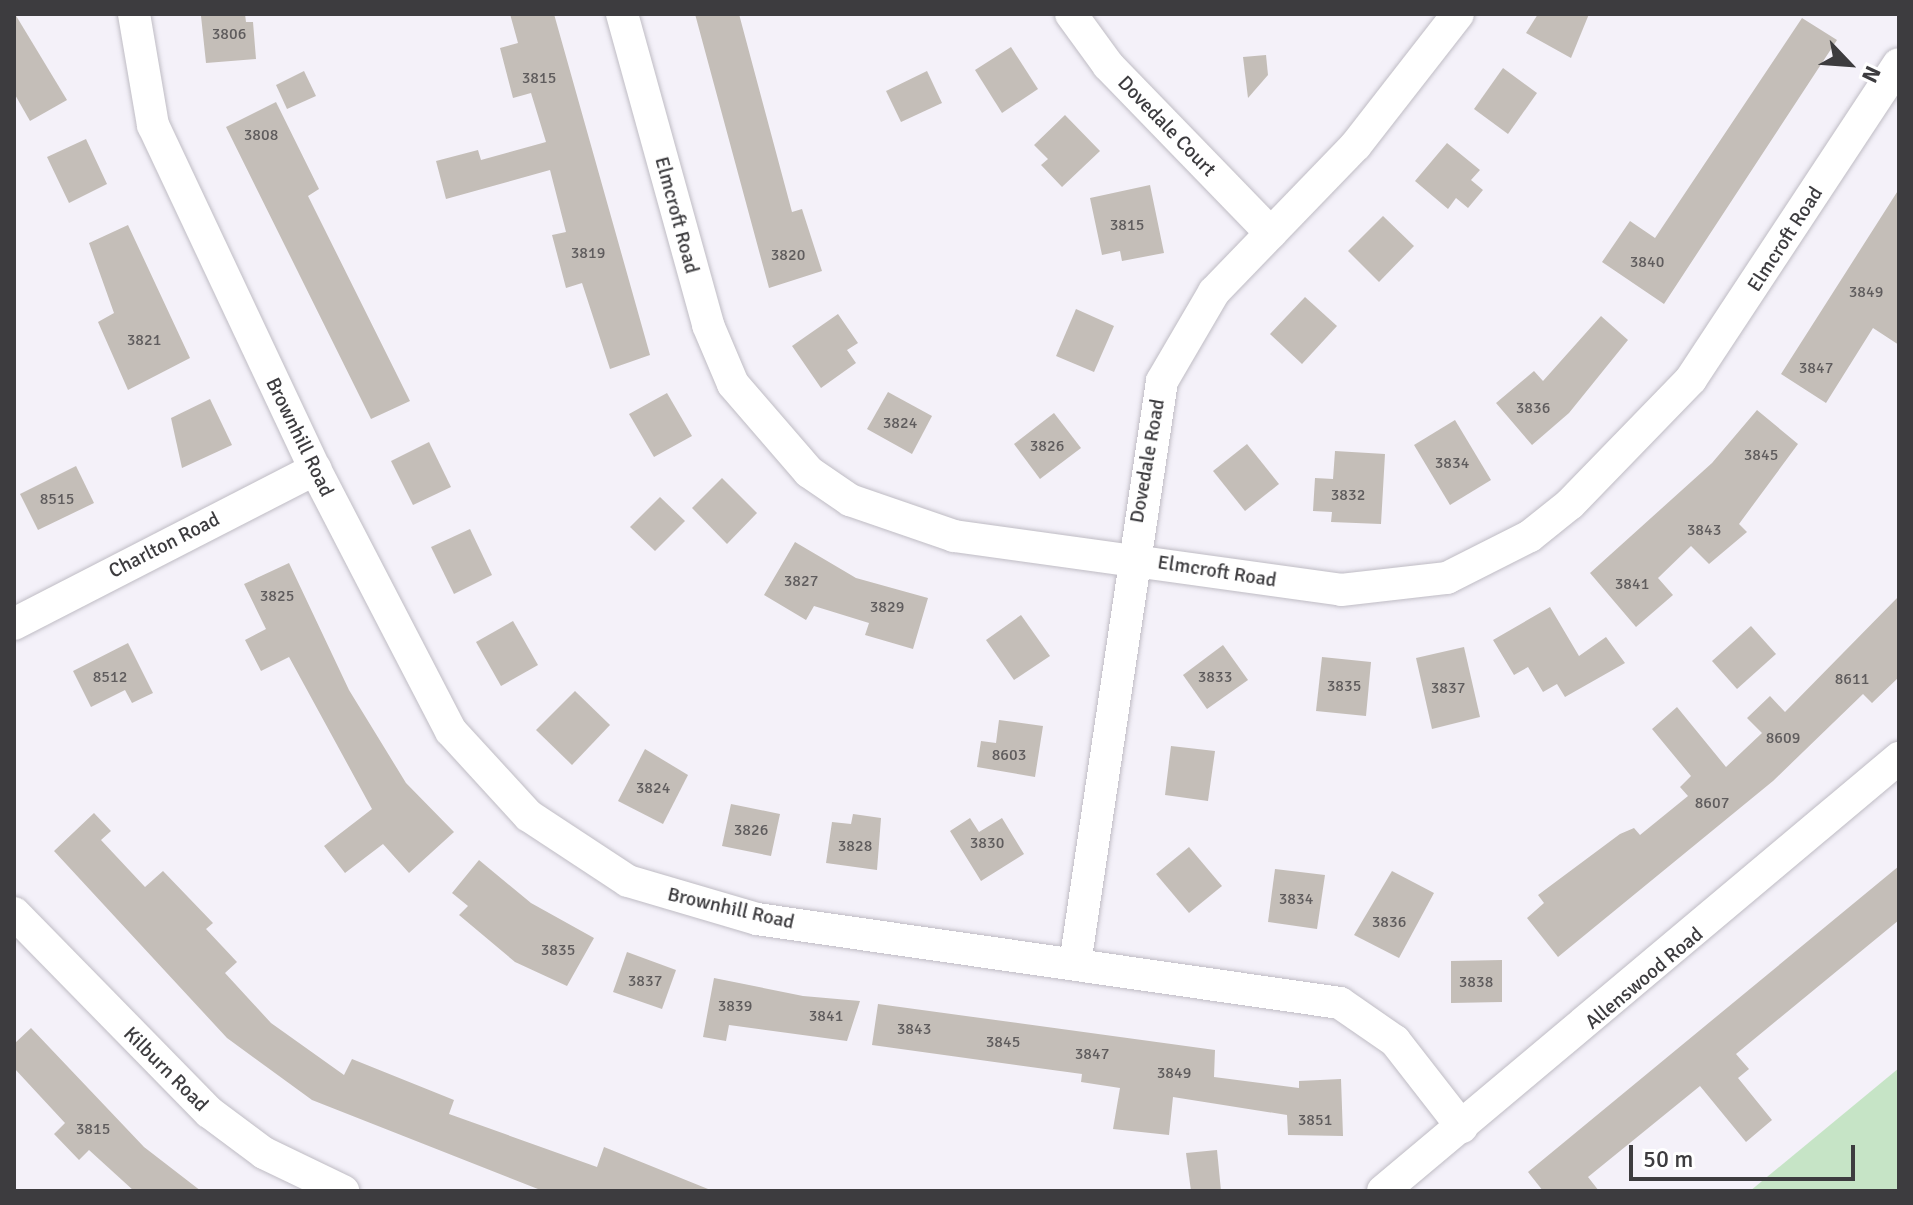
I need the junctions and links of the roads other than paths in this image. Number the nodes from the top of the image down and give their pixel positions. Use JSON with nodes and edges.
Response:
{"nodes":[{"id":1,"x":622,"y":14,"type":"edge"},
{"id":2,"x":1071,"y":14,"type":"edge"},
{"id":3,"x":1458,"y":14,"type":"edge"},
{"id":4,"x":128,"y":18,"type":"edge"},
{"id":5,"x":1899,"y":64,"type":"edge"},
{"id":6,"x":1271,"y":233,"type":"junction"},
{"id":7,"x":315,"y":469,"type":"junction"},
{"id":8,"x":1131,"y":558,"type":"junction"},
{"id":9,"x":14,"y":624,"type":"edge"},
{"id":10,"x":1899,"y":758,"type":"edge"},
{"id":11,"x":14,"y":913,"type":"edge"},
{"id":12,"x":1075,"y":964,"type":"junction"},
{"id":13,"x":1462,"y":1127,"type":"junction"},
{"id":14,"x":343,"y":1191,"type":"edge"},
{"id":15,"x":1383,"y":1191,"type":"edge"}],
"edges":[{"from":1,"to":8,"type":"street","name":"Elmcroft Road"},
{"from":2,"to":6,"type":"street","name":"Dovedale Court"},
{"from":3,"to":6,"type":"street","name":"Dovedale Road"},
{"from":4,"to":7,"type":"street","name":"Brownhill Road"},
{"from":5,"to":8,"type":"street","name":"Elmcroft Road"},
{"from":6,"to":8,"type":"street","name":"Dovedale Road"},
{"from":7,"to":9,"type":"street","name":"Charlton Road"},
{"from":7,"to":12,"type":"street","name":"Brownhill Road"},
{"from":8,"to":12,"type":"street","name":"Dovedale Road"},
{"from":10,"to":13,"type":"street","name":"Allenswood Road"},
{"from":11,"to":14,"type":"street","name":"Kilburn Road"},
{"from":12,"to":13,"type":"street","name":"Brownhill Road"},
{"from":13,"to":15,"type":"street","name":"Allenswood Road"}]}
